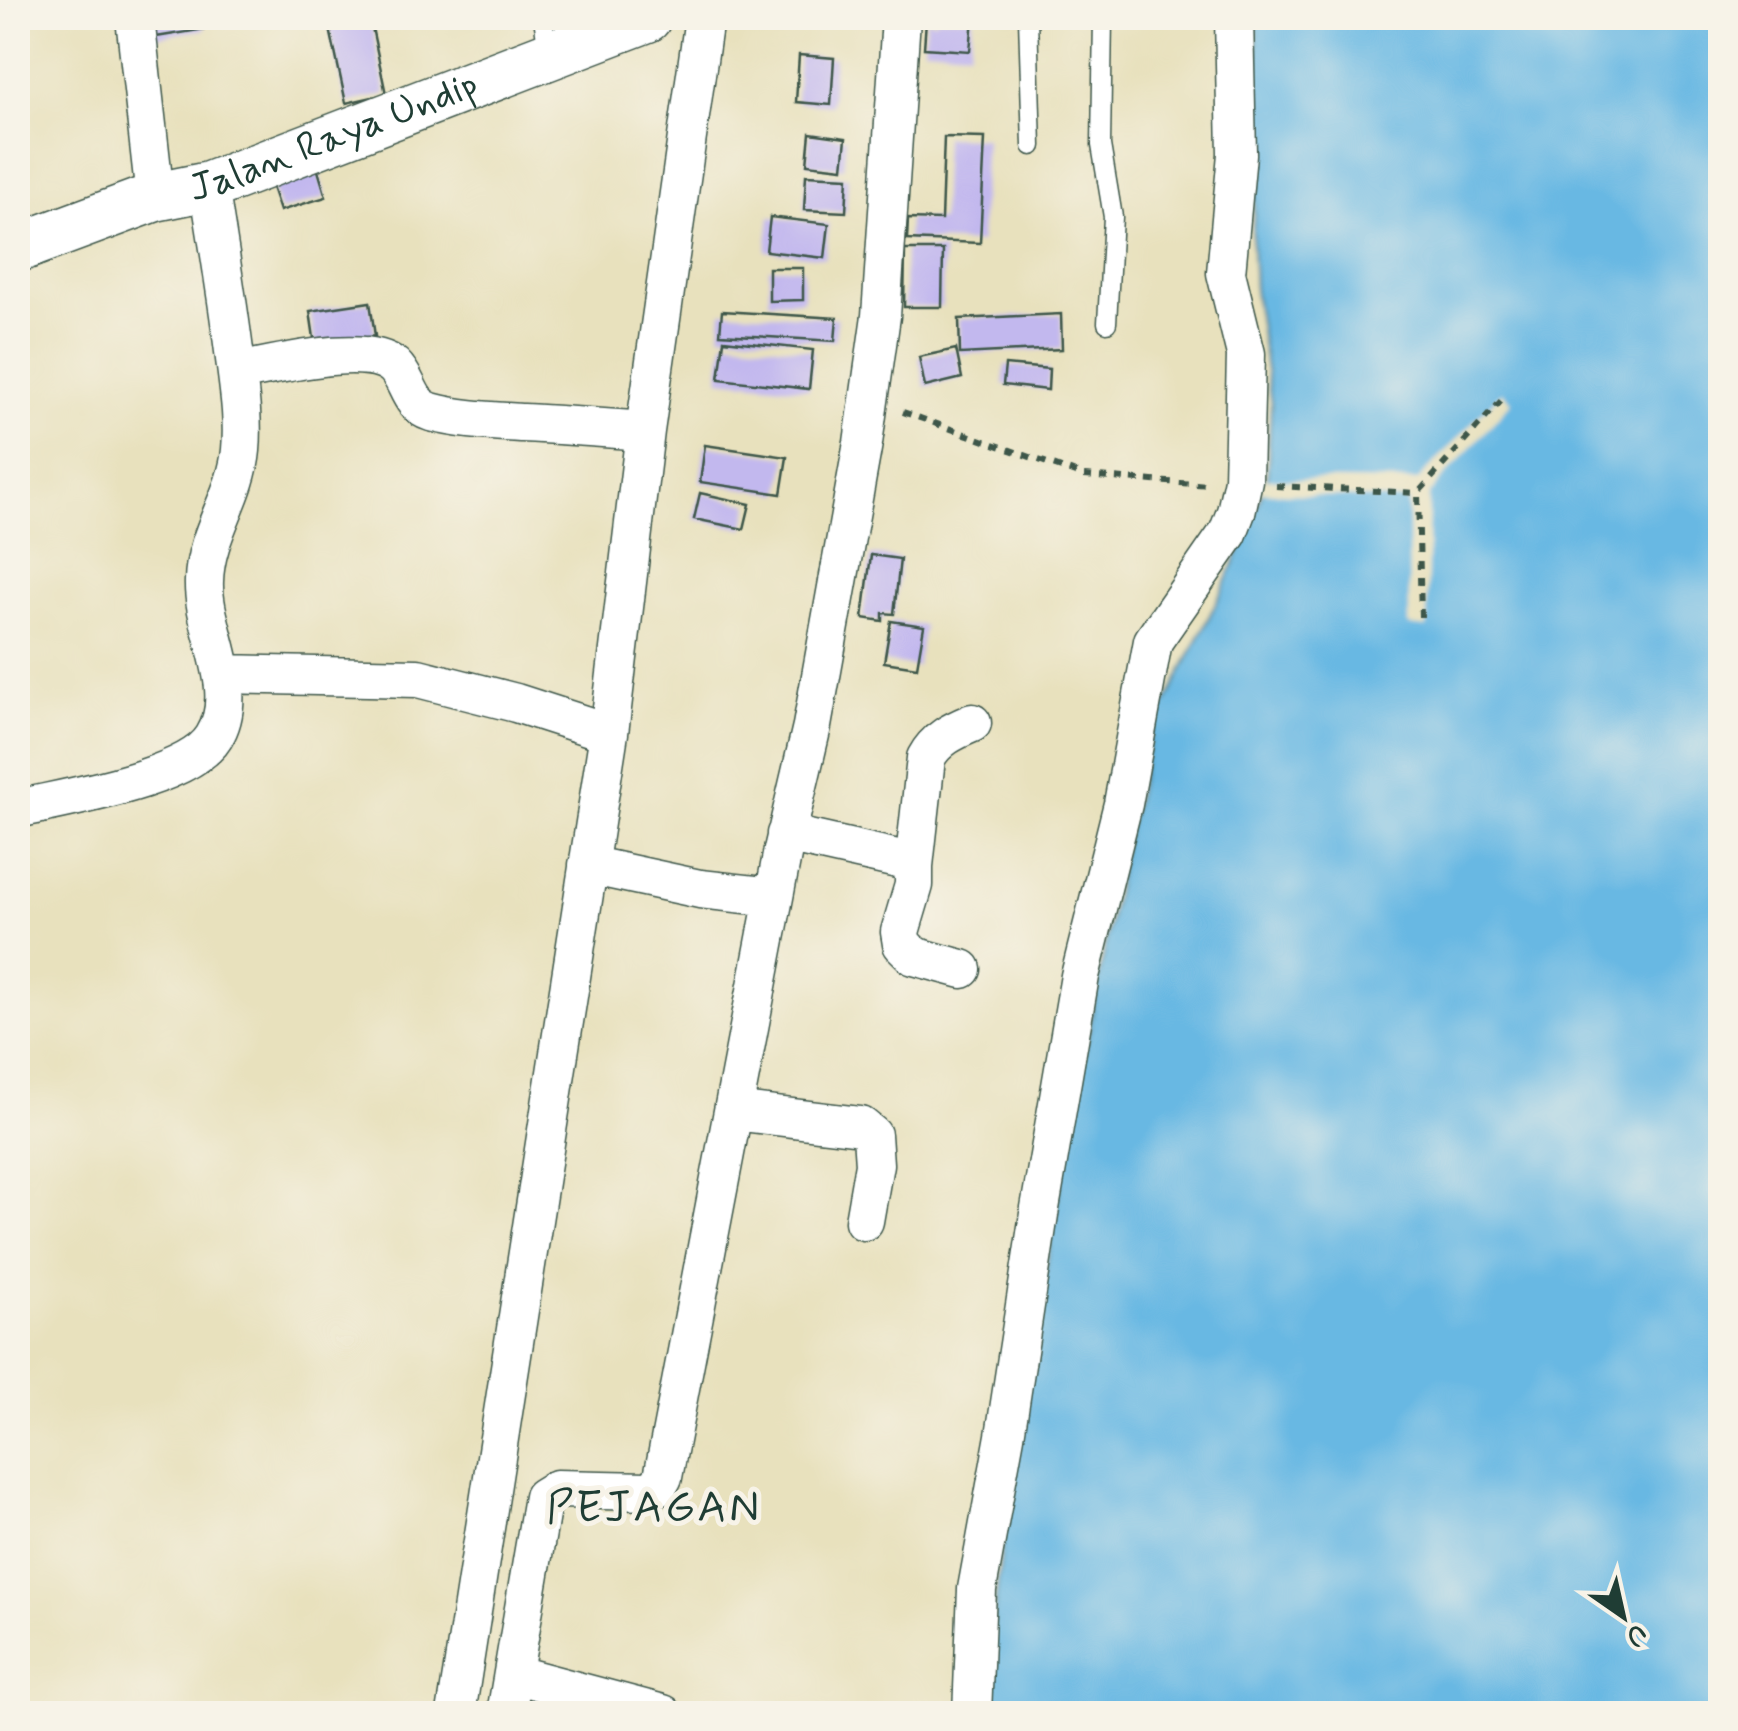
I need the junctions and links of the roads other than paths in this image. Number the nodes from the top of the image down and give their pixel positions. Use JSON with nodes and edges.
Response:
{"nodes":[{"id":1,"x":135,"y":18,"type":"edge"},
{"id":2,"x":648,"y":18,"type":"edge"},
{"id":3,"x":704,"y":18,"type":"edge"},
{"id":4,"x":901,"y":18,"type":"edge"},
{"id":5,"x":1028,"y":18,"type":"edge"},
{"id":6,"x":1103,"y":18,"type":"edge"},
{"id":7,"x":1234,"y":18,"type":"edge"},
{"id":8,"x":546,"y":36,"type":"edge"},
{"id":9,"x":1032,"y":146,"type":"dead end"},
{"id":10,"x":209,"y":186,"type":"junction"},
{"id":11,"x":156,"y":197,"type":"junction"},
{"id":12,"x":18,"y":248,"type":"edge"},
{"id":13,"x":1107,"y":323,"type":"dead end"},
{"id":14,"x":237,"y":372,"type":"junction"},
{"id":15,"x":645,"y":431,"type":"junction"},
{"id":16,"x":224,"y":674,"type":"junction"},
{"id":17,"x":972,"y":723,"type":"dead end"},
{"id":18,"x":609,"y":733,"type":"junction"},
{"id":19,"x":18,"y":809,"type":"edge"},
{"id":20,"x":786,"y":834,"type":"junction"},
{"id":21,"x":914,"y":866,"type":"junction"},
{"id":22,"x":606,"y":869,"type":"junction"},
{"id":23,"x":774,"y":897,"type":"junction"},
{"id":24,"x":962,"y":969,"type":"dead end"},
{"id":25,"x":733,"y":1111,"type":"junction"},
{"id":26,"x":864,"y":1221,"type":"dead end"},
{"id":27,"x":513,"y":1674,"type":"junction"},
{"id":28,"x":660,"y":1713,"type":"edge"},
{"id":29,"x":456,"y":1714,"type":"edge"},
{"id":30,"x":506,"y":1714,"type":"edge"},
{"id":31,"x":972,"y":1714,"type":"edge"}],
"edges":[{"from":1,"to":11,"type":"street"},
{"from":2,"to":8,"type":"street","name":"Jalan Raya Undip"},
{"from":3,"to":15,"type":"street"},
{"from":4,"to":20,"type":"street"},
{"from":5,"to":9,"type":"lane"},
{"from":6,"to":13,"type":"lane"},
{"from":7,"to":31,"type":"street"},
{"from":8,"to":10,"type":"street","name":"Jalan Raya Undip"},
{"from":10,"to":11,"type":"street","name":"Jalan Raya Undip"},
{"from":10,"to":14,"type":"street"},
{"from":11,"to":12,"type":"street","name":"Jalan Raya Undip"},
{"from":14,"to":15,"type":"street"},
{"from":14,"to":16,"type":"street"},
{"from":15,"to":18,"type":"street"},
{"from":16,"to":18,"type":"street"},
{"from":16,"to":19,"type":"street"},
{"from":17,"to":21,"type":"street"},
{"from":18,"to":22,"type":"street"},
{"from":20,"to":21,"type":"street"},
{"from":20,"to":23,"type":"street"},
{"from":21,"to":24,"type":"street"},
{"from":22,"to":23,"type":"street"},
{"from":22,"to":29,"type":"street"},
{"from":23,"to":25,"type":"street"},
{"from":25,"to":26,"type":"street"},
{"from":25,"to":27,"type":"street"},
{"from":27,"to":28,"type":"street"},
{"from":27,"to":30,"type":"street"}]}
